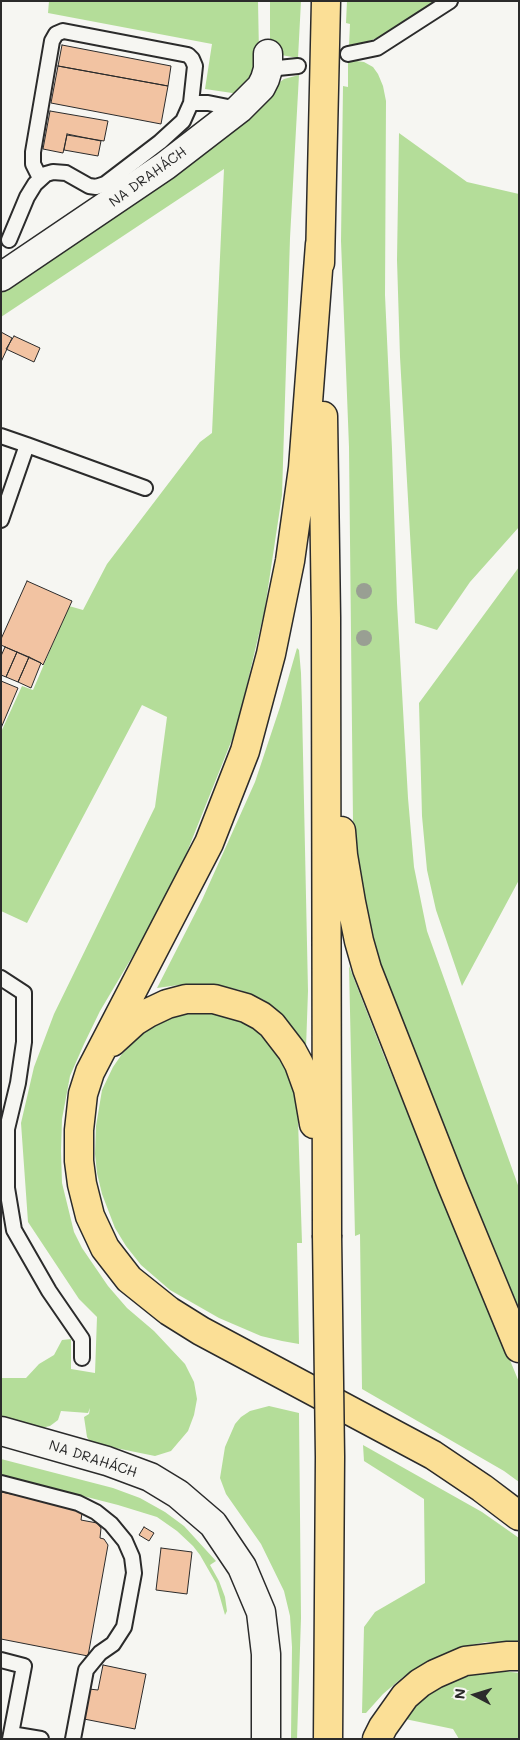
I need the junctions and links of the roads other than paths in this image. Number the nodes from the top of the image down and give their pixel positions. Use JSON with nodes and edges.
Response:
{"nodes":[{"id":1,"x":326,"y":1,"type":"edge"},
{"id":2,"x":450,"y":1,"type":"edge"},
{"id":3,"x":348,"y":54,"type":"dead end"},
{"id":4,"x":268,"y":62,"type":"joint"},
{"id":5,"x":298,"y":66,"type":"dead end"},
{"id":6,"x":191,"y":103,"type":"junction"},
{"id":7,"x":239,"y":109,"type":"junction"},
{"id":8,"x":40,"y":178,"type":"junction"},
{"id":9,"x":8,"y":240,"type":"dead end"},
{"id":10,"x":320,"y":244,"type":"junction"},
{"id":11,"x":1,"y":277,"type":"edge"},
{"id":12,"x":1,"y":436,"type":"edge"},
{"id":13,"x":27,"y":445,"type":"junction"},
{"id":14,"x":145,"y":488,"type":"dead end"},
{"id":15,"x":1,"y":520,"type":"edge"},
{"id":16,"x":326,"y":618,"type":"junction"},
{"id":17,"x":1,"y":978,"type":"edge"},
{"id":18,"x":98,"y":1055,"type":"junction"},
{"id":19,"x":327,"y":1235,"type":"junction"},
{"id":20,"x":519,"y":1348,"type":"edge"},
{"id":21,"x":82,"y":1358,"type":"dead end"},
{"id":22,"x":1,"y":1431,"type":"edge"},
{"id":23,"x":1,"y":1483,"type":"edge"},
{"id":24,"x":519,"y":1516,"type":"edge"},
{"id":25,"x":519,"y":1656,"type":"edge"},
{"id":26,"x":1,"y":1660,"type":"edge"},
{"id":27,"x":380,"y":1733,"type":"edge"},
{"id":28,"x":11,"y":1736,"type":"edge"},
{"id":29,"x":41,"y":1739,"type":"edge"},
{"id":30,"x":72,"y":1739,"type":"edge"},
{"id":31,"x":266,"y":1739,"type":"edge"},
{"id":32,"x":328,"y":1739,"type":"edge"}],
"edges":[{"from":1,"to":10,"type":"main road"},
{"from":2,"to":3,"type":"lane"},
{"from":4,"to":5,"type":"lane"},
{"from":4,"to":7,"type":"street","name":"NA DRAHÁCH"},
{"from":6,"to":7,"type":"lane"},
{"from":6,"to":8,"type":"lane"},
{"from":6,"to":8,"type":"lane"},
{"from":7,"to":11,"type":"street","name":"NA DRAHÁCH"},
{"from":8,"to":9,"type":"lane"},
{"from":10,"to":16,"type":"main road"},
{"from":10,"to":18,"type":"main road"},
{"from":12,"to":13,"type":"lane"},
{"from":13,"to":14,"type":"lane"},
{"from":13,"to":15,"type":"lane"},
{"from":16,"to":19,"type":"main road"},
{"from":16,"to":20,"type":"main road"},
{"from":17,"to":21,"type":"lane"},
{"from":18,"to":19,"type":"main road"},
{"from":18,"to":24,"type":"main road"},
{"from":19,"to":32,"type":"main road","bridge":true},
{"from":22,"to":31,"type":"street","name":"NA DRAHÁCH"},
{"from":23,"to":30,"type":"lane"},
{"from":25,"to":27,"type":"main road"},
{"from":26,"to":28,"type":"lane"},
{"from":28,"to":29,"type":"lane"}]}
